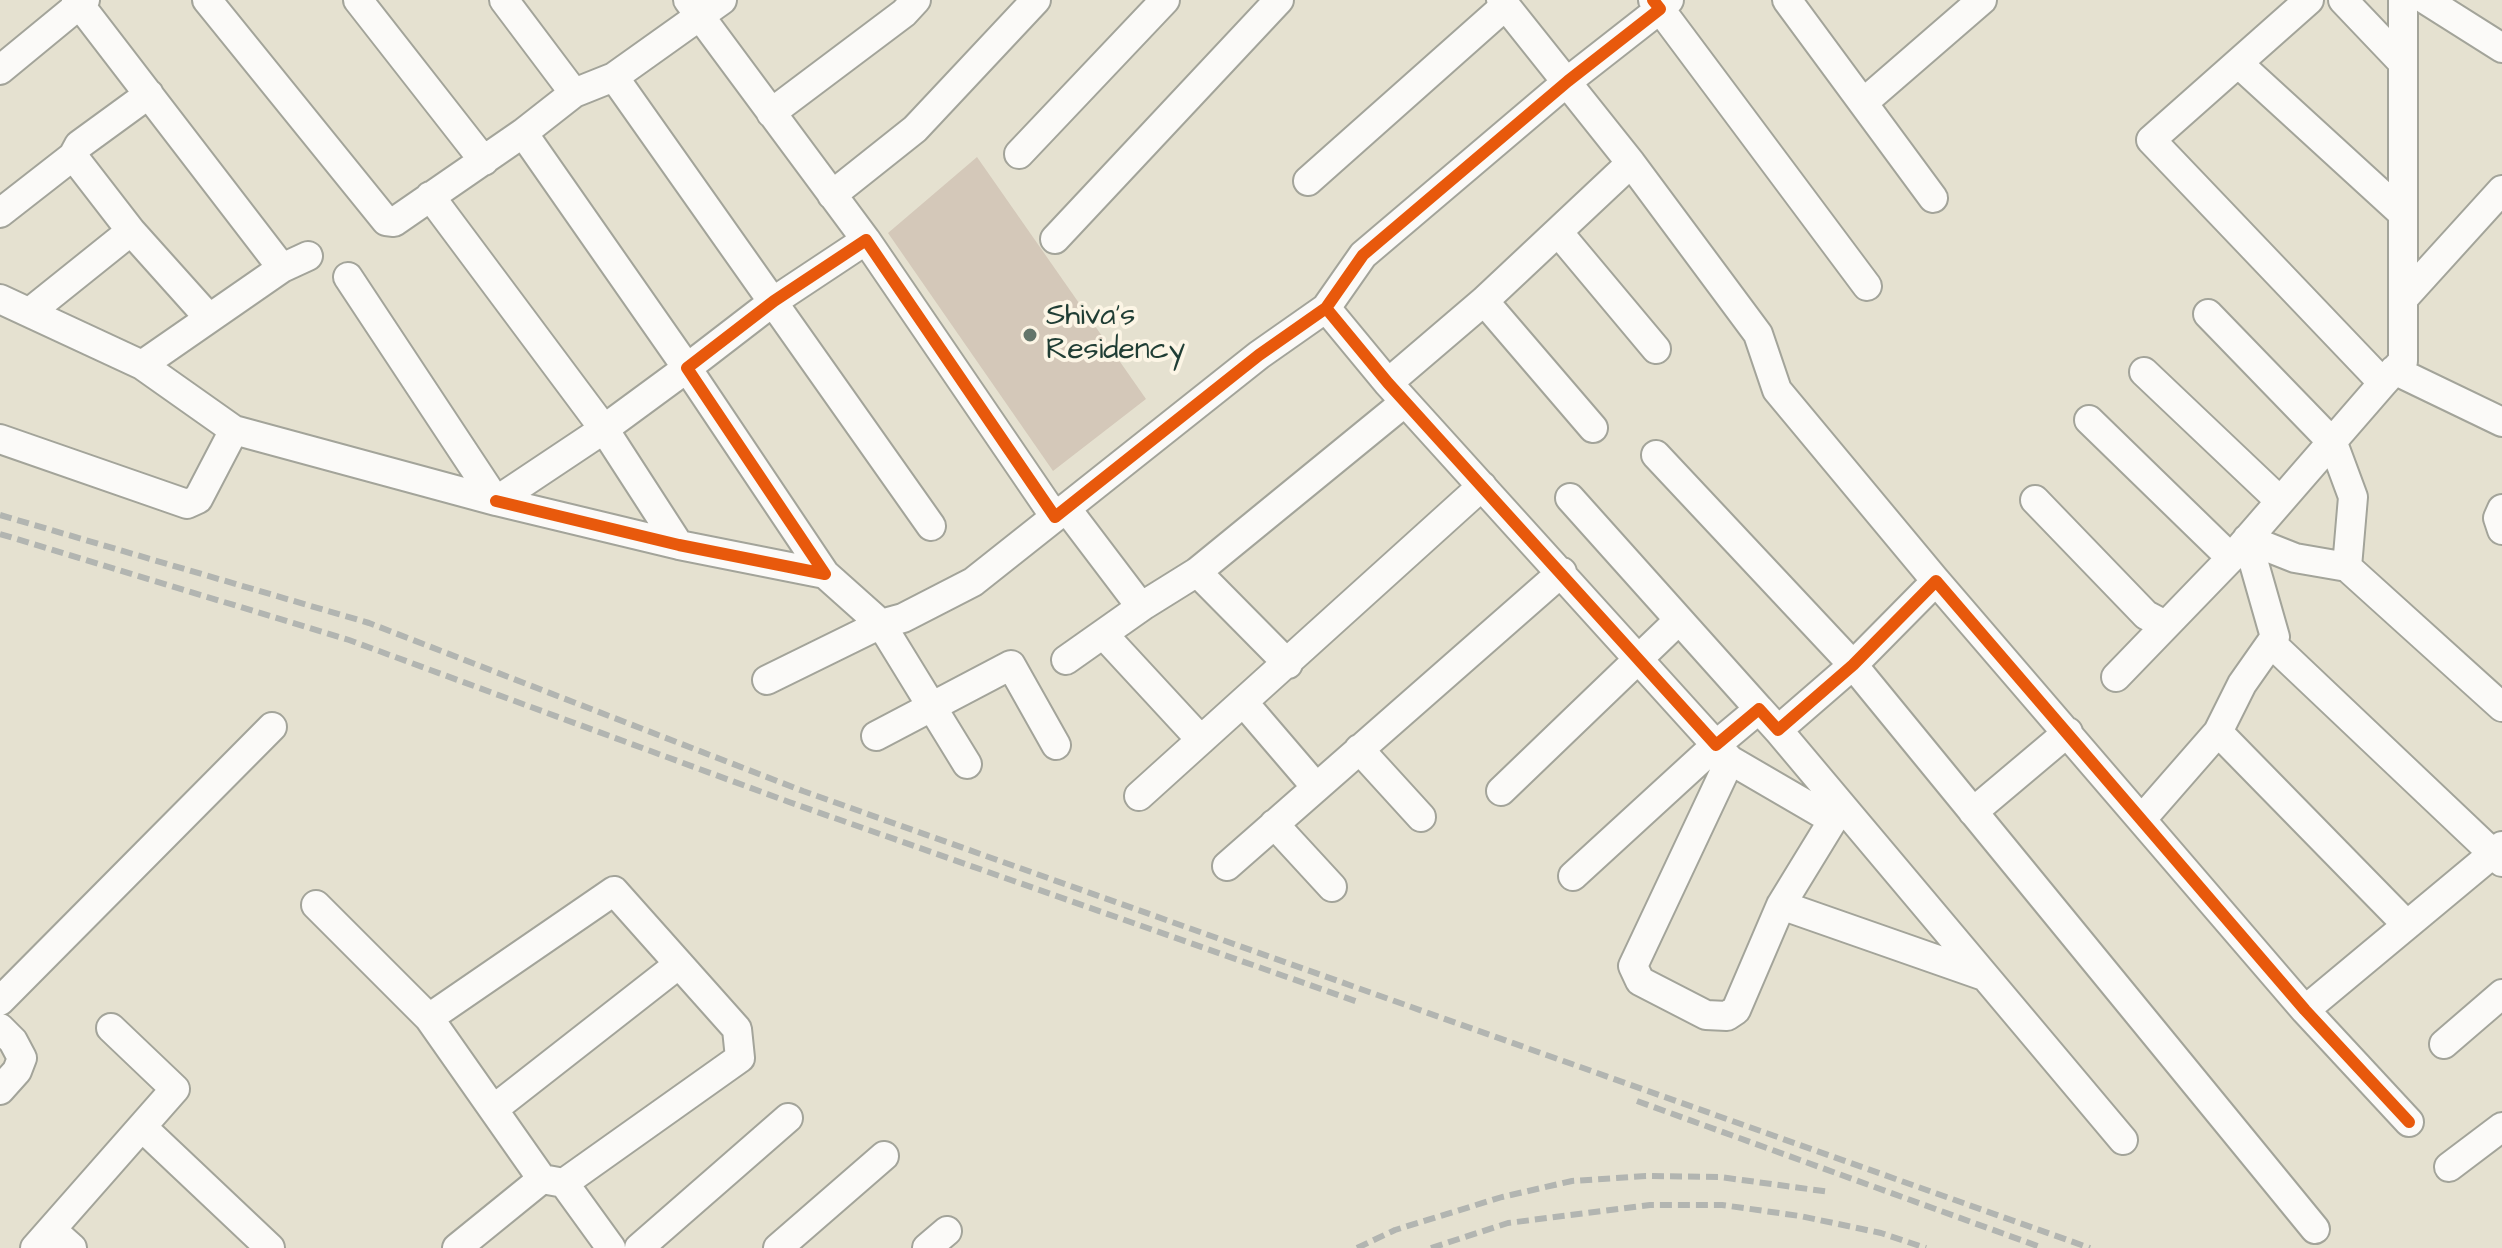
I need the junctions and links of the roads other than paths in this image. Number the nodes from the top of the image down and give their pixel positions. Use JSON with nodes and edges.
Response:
{"nodes":[{"id":1,"x":207,"y":0,"type":"edge"},
{"id":2,"x":358,"y":0,"type":"edge"},
{"id":3,"x":504,"y":0,"type":"edge"},
{"id":4,"x":722,"y":0,"type":"edge"},
{"id":5,"x":916,"y":0,"type":"edge"},
{"id":6,"x":1036,"y":0,"type":"edge"},
{"id":7,"x":1165,"y":0,"type":"edge"},
{"id":8,"x":1279,"y":0,"type":"edge"},
{"id":9,"x":1787,"y":0,"type":"edge"},
{"id":10,"x":1982,"y":0,"type":"edge"},
{"id":11,"x":2309,"y":0,"type":"edge"},
{"id":12,"x":2343,"y":0,"type":"edge"},
{"id":13,"x":2403,"y":0,"type":"edge"},
{"id":14,"x":2426,"y":0,"type":"edge"},
{"id":15,"x":80,"y":1,"type":"edge"},
{"id":16,"x":1503,"y":3,"type":"edge"},
{"id":17,"x":1661,"y":3,"type":"edge"},
{"id":18,"x":693,"y":8,"type":"edge"},
{"id":19,"x":2502,"y":48,"type":"edge"},
{"id":20,"x":2238,"y":63,"type":"junction"},
{"id":21,"x":2403,"y":63,"type":"junction"},
{"id":22,"x":0,"y":70,"type":"edge"},
{"id":23,"x":614,"y":77,"type":"junction"},
{"id":24,"x":1568,"y":81,"type":"junction"},
{"id":25,"x":574,"y":93,"type":"junction"},
{"id":26,"x":149,"y":94,"type":"junction"},
{"id":27,"x":1863,"y":103,"type":"junction"},
{"id":28,"x":771,"y":113,"type":"junction"},
{"id":29,"x":523,"y":133,"type":"junction"},
{"id":30,"x":1019,"y":154,"type":"dead end"},
{"id":31,"x":73,"y":156,"type":"junction"},
{"id":32,"x":484,"y":161,"type":"junction"},
{"id":33,"x":1631,"y":163,"type":"junction"},
{"id":34,"x":1308,"y":181,"type":"dead end"},
{"id":35,"x":2502,"y":190,"type":"edge"},
{"id":36,"x":832,"y":195,"type":"junction"},
{"id":37,"x":430,"y":196,"type":"junction"},
{"id":38,"x":1933,"y":198,"type":"dead end"},
{"id":39,"x":0,"y":213,"type":"edge"},
{"id":40,"x":2402,"y":213,"type":"junction"},
{"id":41,"x":131,"y":231,"type":"junction"},
{"id":42,"x":1558,"y":232,"type":"junction"},
{"id":43,"x":1055,"y":239,"type":"dead end"},
{"id":44,"x":866,"y":240,"type":"junction"},
{"id":45,"x":308,"y":256,"type":"dead end"},
{"id":46,"x":282,"y":268,"type":"junction"},
{"id":47,"x":348,"y":277,"type":"dead end"},
{"id":48,"x":1867,"y":286,"type":"dead end"},
{"id":49,"x":0,"y":299,"type":"edge"},
{"id":50,"x":2403,"y":299,"type":"junction"},
{"id":51,"x":774,"y":301,"type":"junction"},
{"id":52,"x":1484,"y":301,"type":"junction"},
{"id":53,"x":1326,"y":308,"type":"junction"},
{"id":54,"x":30,"y":312,"type":"junction"},
{"id":55,"x":2208,"y":314,"type":"dead end"},
{"id":56,"x":209,"y":318,"type":"junction"},
{"id":57,"x":1656,"y":349,"type":"dead end"},
{"id":58,"x":142,"y":365,"type":"junction"},
{"id":59,"x":687,"y":368,"type":"junction"},
{"id":60,"x":2144,"y":372,"type":"dead end"},
{"id":61,"x":2388,"y":377,"type":"junction"},
{"id":62,"x":1397,"y":392,"type":"junction"},
{"id":63,"x":2089,"y":420,"type":"dead end"},
{"id":64,"x":2502,"y":422,"type":"edge"},
{"id":65,"x":1593,"y":428,"type":"dead end"},
{"id":66,"x":604,"y":429,"type":"junction"},
{"id":67,"x":234,"y":430,"type":"junction"},
{"id":68,"x":0,"y":439,"type":"edge"},
{"id":69,"x":2333,"y":443,"type":"junction"},
{"id":70,"x":1656,"y":455,"type":"dead end"},
{"id":71,"x":1482,"y":486,"type":"junction"},
{"id":72,"x":1570,"y":498,"type":"dead end"},
{"id":73,"x":2035,"y":500,"type":"dead end"},
{"id":74,"x":496,"y":501,"type":"junction"},
{"id":75,"x":2280,"y":501,"type":"junction"},
{"id":76,"x":2502,"y":509,"type":"edge"},
{"id":77,"x":1060,"y":512,"type":"junction"},
{"id":78,"x":931,"y":526,"type":"dead end"},
{"id":79,"x":2502,"y":530,"type":"edge"},
{"id":80,"x":679,"y":545,"type":"junction"},
{"id":81,"x":2239,"y":549,"type":"junction"},
{"id":82,"x":2347,"y":567,"type":"junction"},
{"id":83,"x":1197,"y":572,"type":"junction"},
{"id":84,"x":1562,"y":572,"type":"junction"},
{"id":85,"x":825,"y":574,"type":"junction"},
{"id":86,"x":1936,"y":581,"type":"junction"},
{"id":87,"x":1144,"y":605,"type":"junction"},
{"id":88,"x":1679,"y":620,"type":"junction"},
{"id":89,"x":881,"y":624,"type":"junction"},
{"id":90,"x":2165,"y":625,"type":"junction"},
{"id":91,"x":1103,"y":634,"type":"junction"},
{"id":92,"x":2272,"y":644,"type":"junction"},
{"id":93,"x":1641,"y":659,"type":"junction"},
{"id":94,"x":1066,"y":660,"type":"dead end"},
{"id":95,"x":1288,"y":664,"type":"junction"},
{"id":96,"x":1853,"y":665,"type":"junction"},
{"id":97,"x":2116,"y":677,"type":"dead end"},
{"id":98,"x":767,"y":680,"type":"dead end"},
{"id":99,"x":1244,"y":703,"type":"junction"},
{"id":100,"x":932,"y":707,"type":"junction"},
{"id":101,"x":2502,"y":707,"type":"edge"},
{"id":102,"x":1768,"y":720,"type":"junction"},
{"id":103,"x":272,"y":727,"type":"dead end"},
{"id":104,"x":2068,"y":732,"type":"junction"},
{"id":105,"x":2218,"y":732,"type":"junction"},
{"id":106,"x":876,"y":736,"type":"dead end"},
{"id":107,"x":1201,"y":740,"type":"junction"},
{"id":108,"x":1056,"y":745,"type":"dead end"},
{"id":109,"x":1359,"y":749,"type":"junction"},
{"id":110,"x":1723,"y":752,"type":"junction"},
{"id":111,"x":967,"y":764,"type":"dead end"},
{"id":112,"x":1316,"y":787,"type":"junction"},
{"id":113,"x":1501,"y":791,"type":"dead end"},
{"id":114,"x":1139,"y":796,"type":"dead end"},
{"id":115,"x":1973,"y":812,"type":"junction"},
{"id":116,"x":1837,"y":813,"type":"junction"},
{"id":117,"x":1421,"y":817,"type":"dead end"},
{"id":118,"x":2142,"y":819,"type":"junction"},
{"id":119,"x":1274,"y":824,"type":"junction"},
{"id":120,"x":2499,"y":854,"type":"edge"},
{"id":121,"x":1227,"y":866,"type":"dead end"},
{"id":122,"x":1573,"y":876,"type":"dead end"},
{"id":123,"x":1332,"y":887,"type":"dead end"},
{"id":124,"x":316,"y":905,"type":"dead end"},
{"id":125,"x":1781,"y":905,"type":"junction"},
{"id":126,"x":2407,"y":925,"type":"junction"},
{"id":127,"x":679,"y":964,"type":"junction"},
{"id":128,"x":1981,"y":975,"type":"junction"},
{"id":129,"x":2502,"y":994,"type":"edge"},
{"id":130,"x":0,"y":1001,"type":"edge"},
{"id":131,"x":2305,"y":1010,"type":"junction"},
{"id":132,"x":429,"y":1018,"type":"junction"},
{"id":133,"x":0,"y":1028,"type":"edge"},
{"id":134,"x":111,"y":1028,"type":"dead end"},
{"id":135,"x":2444,"y":1044,"type":"dead end"},
{"id":136,"x":0,"y":1090,"type":"edge"},
{"id":137,"x":495,"y":1108,"type":"junction"},
{"id":138,"x":788,"y":1118,"type":"dead end"},
{"id":139,"x":2409,"y":1122,"type":"dead end"},
{"id":140,"x":142,"y":1127,"type":"junction"},
{"id":141,"x":2502,"y":1127,"type":"edge"},
{"id":142,"x":2123,"y":1140,"type":"dead end"},
{"id":143,"x":884,"y":1156,"type":"dead end"},
{"id":144,"x":2449,"y":1167,"type":"dead end"},
{"id":145,"x":553,"y":1181,"type":"junction"},
{"id":146,"x":2315,"y":1229,"type":"dead end"},
{"id":147,"x":53,"y":1242,"type":"edge"},
{"id":148,"x":270,"y":1248,"type":"edge"},
{"id":149,"x":457,"y":1248,"type":"edge"},
{"id":150,"x":611,"y":1248,"type":"edge"},
{"id":151,"x":639,"y":1248,"type":"edge"},
{"id":152,"x":778,"y":1248,"type":"edge"}],
"edges":[{"from":1,"to":37,"type":"street"},
{"from":2,"to":32,"type":"street"},
{"from":3,"to":25,"type":"street"},
{"from":4,"to":18,"type":"street"},
{"from":5,"to":28,"type":"street"},
{"from":6,"to":36,"type":"street"},
{"from":7,"to":30,"type":"street"},
{"from":8,"to":43,"type":"street"},
{"from":9,"to":27,"type":"street"},
{"from":10,"to":27,"type":"street"},
{"from":11,"to":20,"type":"street"},
{"from":12,"to":21,"type":"street"},
{"from":13,"to":21,"type":"street"},
{"from":14,"to":19,"type":"street"},
{"from":15,"to":22,"type":"street"},
{"from":15,"to":26,"type":"street"},
{"from":16,"to":24,"type":"street"},
{"from":16,"to":34,"type":"street"},
{"from":17,"to":24,"type":"street"},
{"from":17,"to":48,"type":"street"},
{"from":18,"to":23,"type":"street"},
{"from":18,"to":28,"type":"street"},
{"from":20,"to":40,"type":"street"},
{"from":20,"to":61,"type":"street"},
{"from":21,"to":40,"type":"street"},
{"from":23,"to":25,"type":"street"},
{"from":23,"to":51,"type":"street"},
{"from":24,"to":33,"type":"street"},
{"from":24,"to":53,"type":"street"},
{"from":25,"to":29,"type":"street"},
{"from":26,"to":31,"type":"street"},
{"from":26,"to":46,"type":"street"},
{"from":27,"to":38,"type":"street"},
{"from":28,"to":36,"type":"street"},
{"from":29,"to":32,"type":"street"},
{"from":29,"to":59,"type":"street"},
{"from":31,"to":39,"type":"street"},
{"from":31,"to":41,"type":"street"},
{"from":32,"to":37,"type":"street"},
{"from":33,"to":42,"type":"street"},
{"from":33,"to":86,"type":"street"},
{"from":35,"to":50,"type":"street"},
{"from":36,"to":44,"type":"street"},
{"from":37,"to":66,"type":"street"},
{"from":40,"to":50,"type":"street"},
{"from":41,"to":54,"type":"street"},
{"from":41,"to":56,"type":"street"},
{"from":42,"to":52,"type":"street"},
{"from":42,"to":57,"type":"street"},
{"from":44,"to":51,"type":"street"},
{"from":44,"to":77,"type":"street"},
{"from":45,"to":46,"type":"street"},
{"from":46,"to":56,"type":"street"},
{"from":47,"to":74,"type":"street"},
{"from":49,"to":54,"type":"street"},
{"from":50,"to":61,"type":"street"},
{"from":51,"to":59,"type":"street"},
{"from":51,"to":78,"type":"street"},
{"from":52,"to":62,"type":"street"},
{"from":52,"to":65,"type":"street"},
{"from":53,"to":62,"type":"street"},
{"from":53,"to":77,"type":"street"},
{"from":54,"to":58,"type":"street"},
{"from":55,"to":69,"type":"street"},
{"from":56,"to":58,"type":"street"},
{"from":58,"to":67,"type":"street"},
{"from":59,"to":66,"type":"street"},
{"from":59,"to":85,"type":"street"},
{"from":60,"to":75,"type":"street"},
{"from":61,"to":64,"type":"street"},
{"from":61,"to":69,"type":"street"},
{"from":62,"to":71,"type":"street"},
{"from":62,"to":83,"type":"street"},
{"from":63,"to":81,"type":"street"},
{"from":66,"to":74,"type":"street"},
{"from":66,"to":80,"type":"street"},
{"from":67,"to":68,"type":"street"},
{"from":67,"to":74,"type":"street"},
{"from":69,"to":75,"type":"street"},
{"from":69,"to":82,"type":"street"},
{"from":70,"to":96,"type":"street"},
{"from":71,"to":84,"type":"street"},
{"from":71,"to":95,"type":"street"},
{"from":72,"to":88,"type":"street"},
{"from":73,"to":90,"type":"street"},
{"from":74,"to":80,"type":"street"},
{"from":75,"to":81,"type":"street"},
{"from":76,"to":79,"type":"street"},
{"from":77,"to":87,"type":"street"},
{"from":77,"to":89,"type":"street"},
{"from":80,"to":85,"type":"street"},
{"from":81,"to":82,"type":"street"},
{"from":81,"to":90,"type":"street"},
{"from":81,"to":92,"type":"street"},
{"from":82,"to":101,"type":"street"},
{"from":83,"to":87,"type":"street"},
{"from":83,"to":95,"type":"street"},
{"from":84,"to":93,"type":"street"},
{"from":84,"to":109,"type":"street"},
{"from":85,"to":89,"type":"street"},
{"from":86,"to":96,"type":"street"},
{"from":86,"to":104,"type":"street"},
{"from":87,"to":91,"type":"street"},
{"from":88,"to":93,"type":"street"},
{"from":88,"to":102,"type":"street"},
{"from":89,"to":98,"type":"street"},
{"from":89,"to":100,"type":"street"},
{"from":90,"to":97,"type":"street"},
{"from":91,"to":94,"type":"street"},
{"from":91,"to":107,"type":"street"},
{"from":92,"to":105,"type":"street"},
{"from":92,"to":120,"type":"street"},
{"from":93,"to":110,"type":"street"},
{"from":93,"to":113,"type":"street"},
{"from":95,"to":99,"type":"street"},
{"from":96,"to":102,"type":"street"},
{"from":96,"to":115,"type":"street"},
{"from":99,"to":107,"type":"street"},
{"from":99,"to":112,"type":"street"},
{"from":100,"to":106,"type":"street"},
{"from":100,"to":108,"type":"street"},
{"from":100,"to":111,"type":"street"},
{"from":102,"to":110,"type":"street"},
{"from":102,"to":116,"type":"street"},
{"from":103,"to":130,"type":"street"},
{"from":104,"to":115,"type":"street"},
{"from":104,"to":118,"type":"street"},
{"from":105,"to":118,"type":"street"},
{"from":105,"to":126,"type":"street"},
{"from":107,"to":114,"type":"street"},
{"from":109,"to":112,"type":"street"},
{"from":109,"to":117,"type":"street"},
{"from":110,"to":116,"type":"street"},
{"from":110,"to":122,"type":"street"},
{"from":110,"to":125,"type":"street"},
{"from":112,"to":119,"type":"street"},
{"from":115,"to":146,"type":"street"},
{"from":116,"to":125,"type":"street"},
{"from":116,"to":128,"type":"street"},
{"from":118,"to":131,"type":"street"},
{"from":119,"to":121,"type":"street"},
{"from":119,"to":123,"type":"street"},
{"from":120,"to":126,"type":"street"},
{"from":124,"to":132,"type":"street"},
{"from":125,"to":128,"type":"street"},
{"from":126,"to":131,"type":"street"},
{"from":127,"to":132,"type":"street"},
{"from":127,"to":137,"type":"street"},
{"from":127,"to":145,"type":"street"},
{"from":128,"to":142,"type":"street"},
{"from":129,"to":135,"type":"street"},
{"from":131,"to":139,"type":"street"},
{"from":132,"to":137,"type":"street"},
{"from":133,"to":136,"type":"street"},
{"from":134,"to":140,"type":"street"},
{"from":137,"to":145,"type":"street"},
{"from":138,"to":151,"type":"street"},
{"from":140,"to":147,"type":"street"},
{"from":140,"to":148,"type":"street"},
{"from":141,"to":144,"type":"street"},
{"from":143,"to":152,"type":"street"},
{"from":145,"to":149,"type":"street"},
{"from":145,"to":150,"type":"street"}]}
